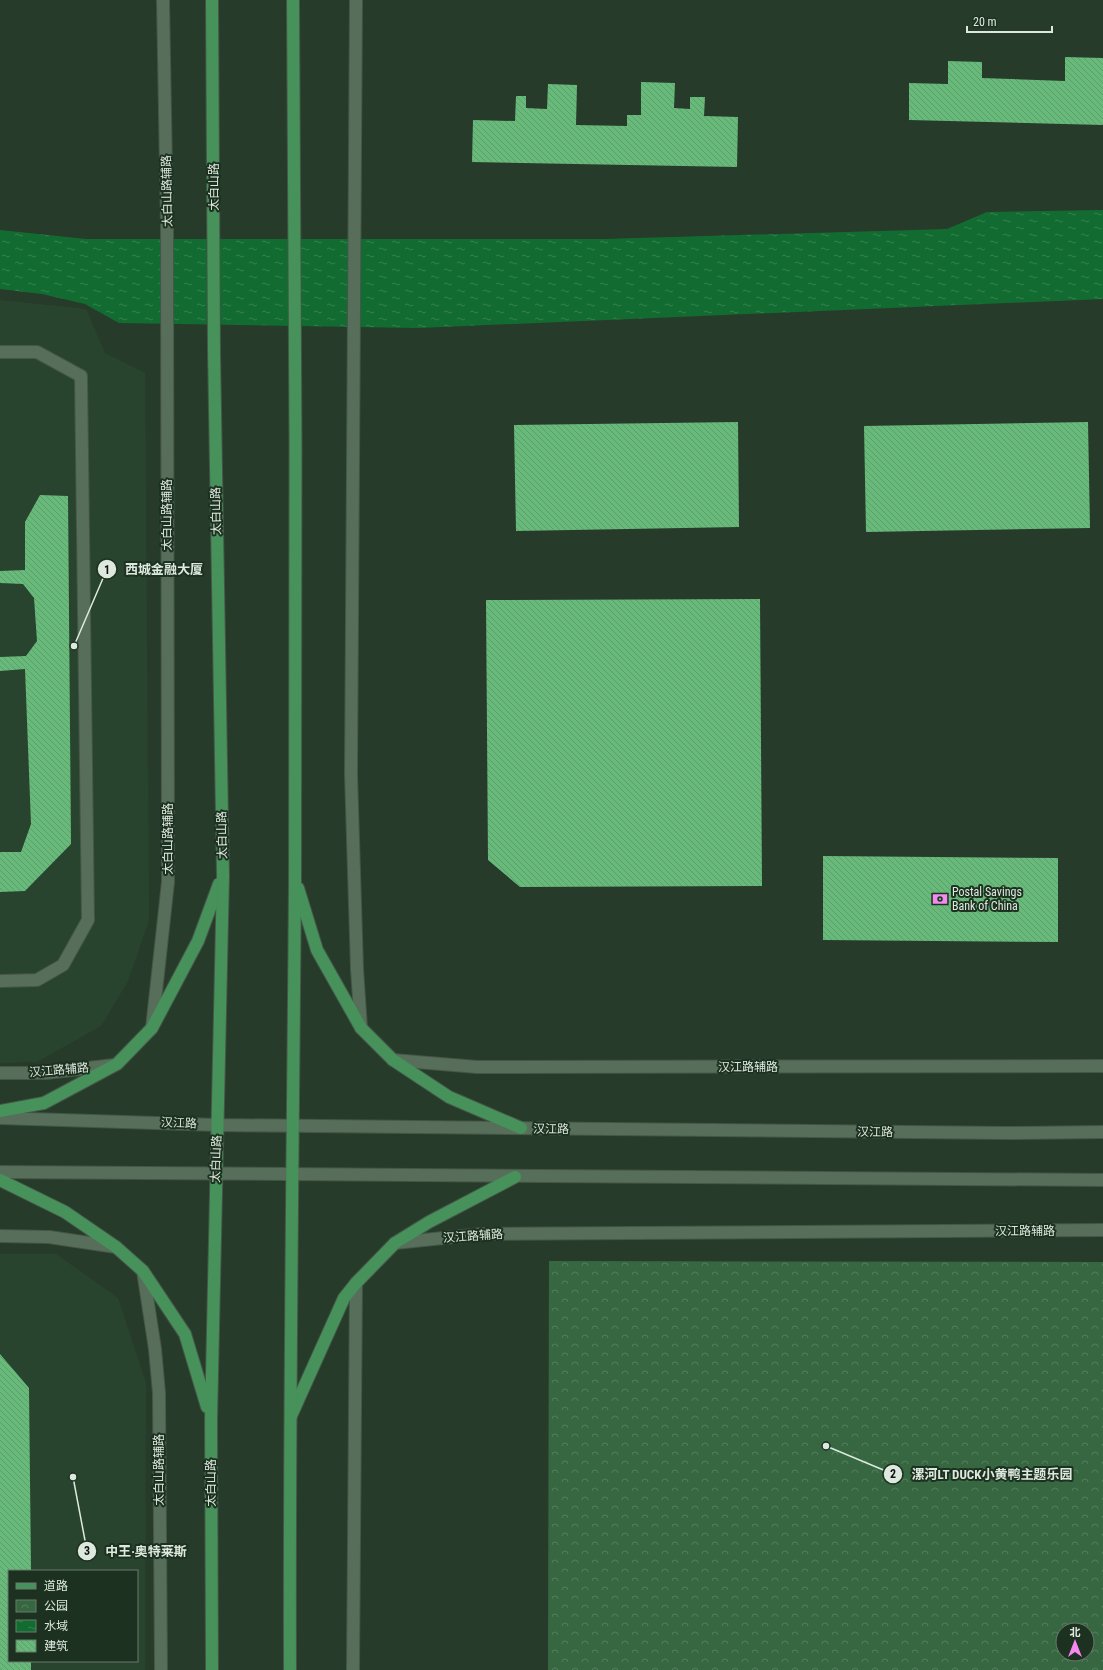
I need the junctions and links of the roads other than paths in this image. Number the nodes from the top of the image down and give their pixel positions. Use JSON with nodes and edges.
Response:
{"nodes":[{"id":1,"x":163,"y":0,"type":"edge"},
{"id":2,"x":212,"y":0,"type":"edge"},
{"id":3,"x":293,"y":0,"type":"edge"},
{"id":4,"x":356,"y":0,"type":"edge"},
{"id":5,"x":0,"y":352,"type":"edge"},
{"id":6,"x":223,"y":876,"type":"junction"},
{"id":7,"x":295,"y":878,"type":"junction"},
{"id":8,"x":0,"y":981,"type":"edge"},
{"id":9,"x":152,"y":1028,"type":"junction"},
{"id":10,"x":361,"y":1028,"type":"junction"},
{"id":11,"x":393,"y":1060,"type":"junction"},
{"id":12,"x":117,"y":1064,"type":"junction"},
{"id":13,"x":1103,"y":1066,"type":"edge"},
{"id":14,"x":0,"y":1073,"type":"edge"},
{"id":15,"x":0,"y":1111,"type":"edge"},
{"id":16,"x":0,"y":1118,"type":"edge"},
{"id":17,"x":217,"y":1124,"type":"junction"},
{"id":18,"x":292,"y":1125,"type":"junction"},
{"id":19,"x":521,"y":1128,"type":"junction"},
{"id":20,"x":1103,"y":1132,"type":"edge"},
{"id":21,"x":0,"y":1172,"type":"edge"},
{"id":22,"x":216,"y":1174,"type":"junction"},
{"id":23,"x":292,"y":1174,"type":"junction"},
{"id":24,"x":515,"y":1177,"type":"junction"},
{"id":25,"x":0,"y":1180,"type":"edge"},
{"id":26,"x":1103,"y":1180,"type":"edge"},
{"id":27,"x":1103,"y":1230,"type":"edge"},
{"id":28,"x":0,"y":1236,"type":"edge"},
{"id":29,"x":395,"y":1243,"type":"junction"},
{"id":30,"x":116,"y":1247,"type":"junction"},
{"id":31,"x":143,"y":1271,"type":"junction"},
{"id":32,"x":356,"y":1284,"type":"junction"},
{"id":33,"x":211,"y":1420,"type":"junction"},
{"id":34,"x":289,"y":1421,"type":"junction"},
{"id":35,"x":161,"y":1670,"type":"edge"},
{"id":36,"x":212,"y":1670,"type":"edge"},
{"id":37,"x":290,"y":1670,"type":"edge"},
{"id":38,"x":353,"y":1670,"type":"edge"}],
"edges":[{"from":1,"to":9,"type":"street","name":"太白山路辅路"},
{"from":2,"to":6,"type":"main road","name":"太白山路"},
{"from":3,"to":7,"type":"main road"},
{"from":4,"to":10,"type":"street"},
{"from":5,"to":8,"type":"street"},
{"from":6,"to":9,"type":"main road"},
{"from":6,"to":17,"type":"main road","name":"太白山路"},
{"from":7,"to":10,"type":"main road"},
{"from":7,"to":18,"type":"main road"},
{"from":9,"to":12,"type":"main road"},
{"from":10,"to":11,"type":"main road"},
{"from":11,"to":13,"type":"street","name":"汉江路辅路"},
{"from":11,"to":19,"type":"main road"},
{"from":12,"to":14,"type":"street","name":"汉江路辅路"},
{"from":12,"to":15,"type":"main road"},
{"from":16,"to":17,"type":"street","name":"汉江路"},
{"from":17,"to":18,"type":"street","name":"汉江路"},
{"from":17,"to":22,"type":"main road","name":"太白山路"},
{"from":18,"to":19,"type":"street","name":"汉江路"},
{"from":18,"to":23,"type":"main road"},
{"from":19,"to":20,"type":"street","name":"汉江路"},
{"from":21,"to":22,"type":"street"},
{"from":22,"to":23,"type":"street"},
{"from":22,"to":33,"type":"main road","name":"太白山路"},
{"from":23,"to":24,"type":"street"},
{"from":23,"to":34,"type":"main road"},
{"from":24,"to":26,"type":"street"},
{"from":24,"to":29,"type":"main road"},
{"from":25,"to":30,"type":"main road"},
{"from":27,"to":29,"type":"street","name":"汉江路辅路"},
{"from":28,"to":30,"type":"street"},
{"from":29,"to":32,"type":"main road"},
{"from":30,"to":31,"type":"main road"},
{"from":31,"to":33,"type":"main road"},
{"from":31,"to":35,"type":"street","name":"太白山路辅路"},
{"from":32,"to":34,"type":"main road"},
{"from":32,"to":38,"type":"street"},
{"from":33,"to":36,"type":"main road","name":"太白山路"},
{"from":34,"to":37,"type":"main road"}]}
